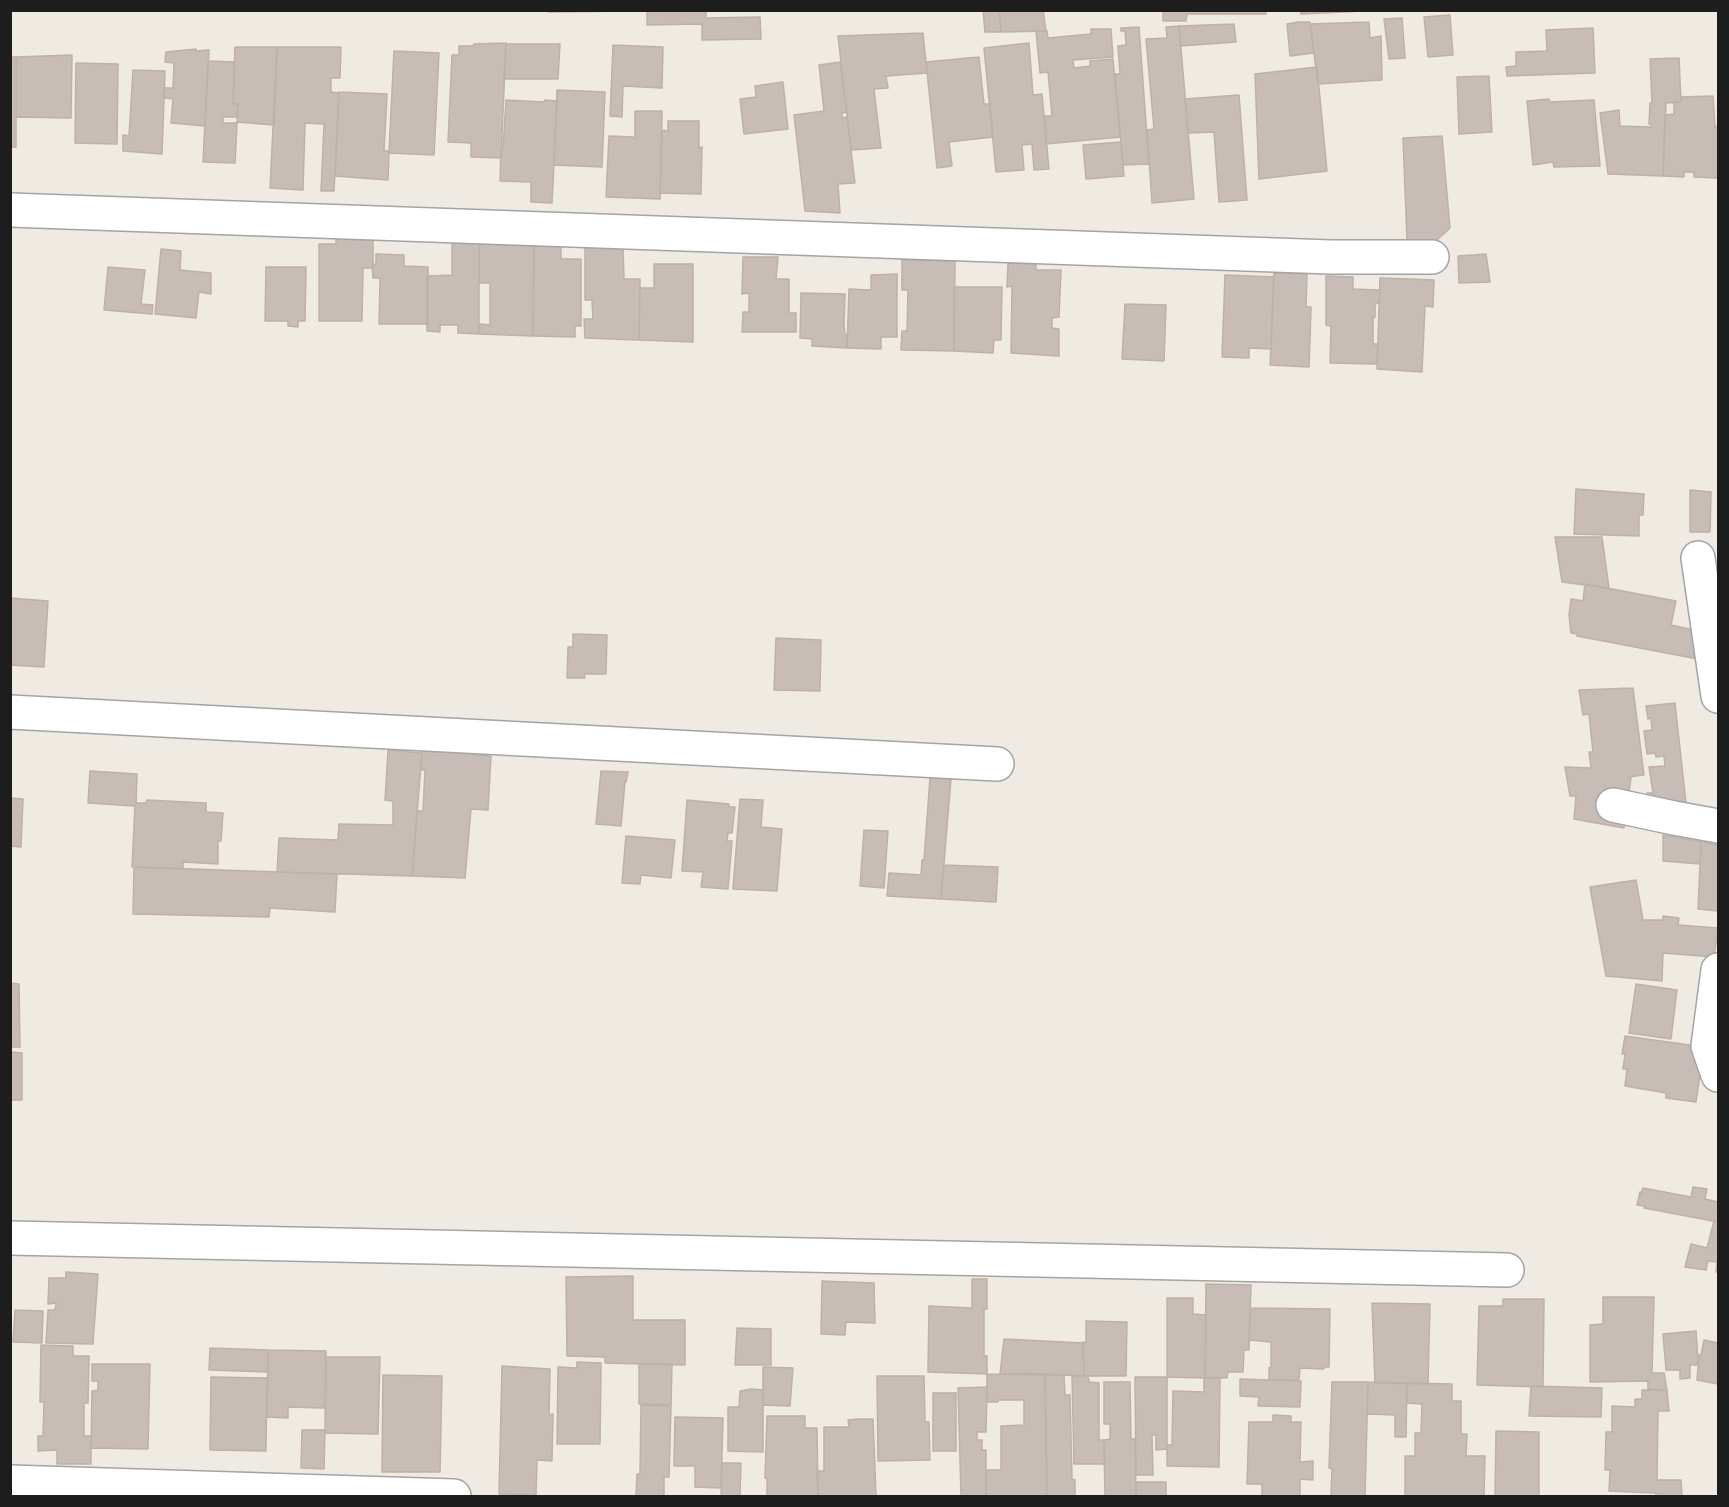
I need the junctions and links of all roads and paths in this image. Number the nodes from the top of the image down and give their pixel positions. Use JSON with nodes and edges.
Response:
{"nodes":[{"id":1,"x":10,"y":210,"type":"edge"},
{"id":2,"x":1432,"y":257,"type":"dead end"},
{"id":3,"x":1698,"y":558,"type":"dead end"},
{"id":4,"x":1719,"y":696,"type":"edge"},
{"id":5,"x":10,"y":712,"type":"edge"},
{"id":6,"x":997,"y":764,"type":"dead end"},
{"id":7,"x":1613,"y":805,"type":"dead end"},
{"id":8,"x":1719,"y":826,"type":"edge"},
{"id":9,"x":1719,"y":970,"type":"edge"},
{"id":10,"x":1719,"y":1075,"type":"edge"},
{"id":11,"x":10,"y":1238,"type":"edge"},
{"id":12,"x":1507,"y":1270,"type":"dead end"},
{"id":13,"x":10,"y":1482,"type":"edge"},
{"id":14,"x":454,"y":1497,"type":"edge"}],
"edges":[{"from":1,"to":2,"type":"street"},
{"from":3,"to":4,"type":"street"},
{"from":5,"to":6,"type":"street"},
{"from":7,"to":8,"type":"street"},
{"from":9,"to":10,"type":"street"},
{"from":11,"to":12,"type":"street"},
{"from":13,"to":14,"type":"street"}]}
